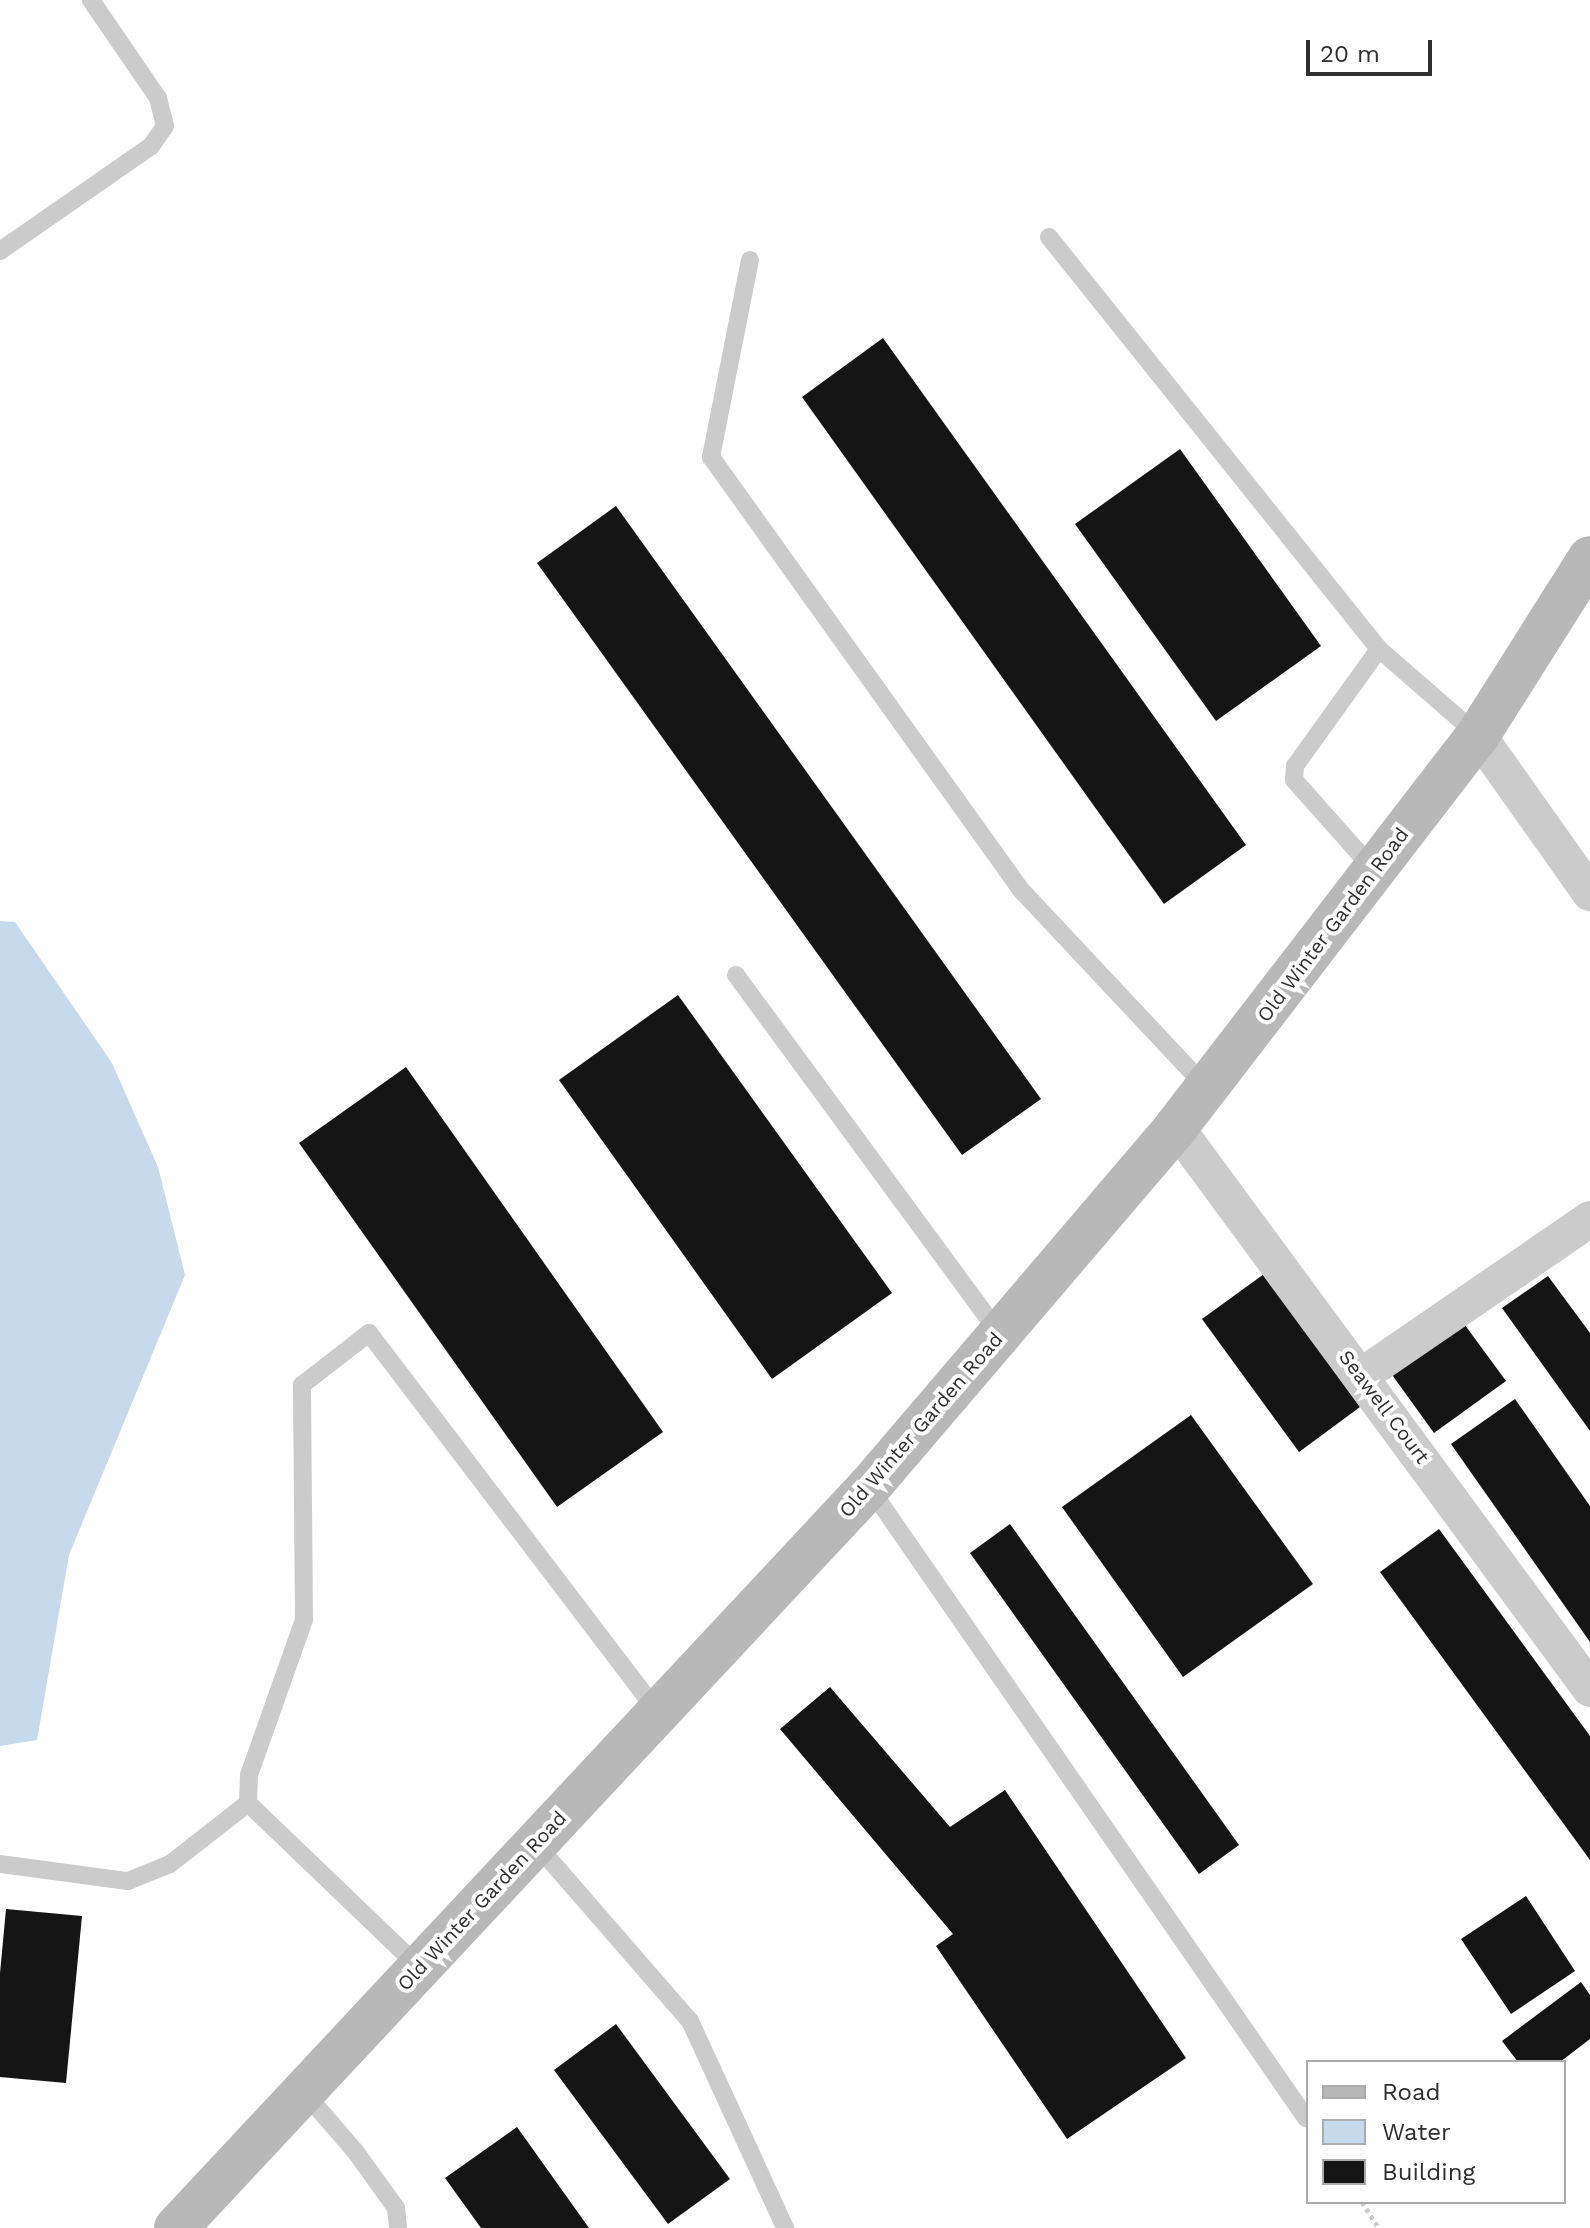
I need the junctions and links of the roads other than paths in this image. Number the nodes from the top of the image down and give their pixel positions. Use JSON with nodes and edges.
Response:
{"nodes":[{"id":1,"x":91,"y":0,"type":"edge"},
{"id":2,"x":1049,"y":237,"type":"dead end"},
{"id":3,"x":0,"y":251,"type":"edge"},
{"id":4,"x":750,"y":260,"type":"dead end"},
{"id":5,"x":1590,"y":558,"type":"edge"},
{"id":6,"x":1379,"y":649,"type":"junction"},
{"id":7,"x":1478,"y":735,"type":"junction"},
{"id":8,"x":1374,"y":870,"type":"junction"},
{"id":9,"x":1590,"y":893,"type":"edge"},
{"id":10,"x":736,"y":975,"type":"dead end"},
{"id":11,"x":1208,"y":1089,"type":"junction"},
{"id":12,"x":1176,"y":1127,"type":"junction"},
{"id":13,"x":1590,"y":1219,"type":"edge"},
{"id":14,"x":1000,"y":1334,"type":"junction"},
{"id":15,"x":1361,"y":1376,"type":"junction"},
{"id":16,"x":869,"y":1487,"type":"junction"},
{"id":17,"x":1590,"y":1689,"type":"edge"},
{"id":18,"x":659,"y":1713,"type":"junction"},
{"id":19,"x":248,"y":1803,"type":"junction"},
{"id":20,"x":536,"y":1844,"type":"junction"},
{"id":21,"x":0,"y":1864,"type":"edge"},
{"id":22,"x":420,"y":1968,"type":"junction"},
{"id":23,"x":304,"y":2092,"type":"junction"},
{"id":24,"x":1306,"y":2118,"type":"dead end"},
{"id":25,"x":176,"y":2228,"type":"edge"},
{"id":26,"x":398,"y":2228,"type":"edge"},
{"id":27,"x":785,"y":2228,"type":"edge"}],
"edges":[{"from":1,"to":3,"type":"lane"},
{"from":2,"to":6,"type":"lane"},
{"from":4,"to":11,"type":"lane"},
{"from":5,"to":7,"type":"main road","name":"Old Winter Garden Road"},
{"from":6,"to":7,"type":"lane"},
{"from":6,"to":8,"type":"lane"},
{"from":7,"to":8,"type":"main road","name":"Old Winter Garden Road"},
{"from":7,"to":9,"type":"street"},
{"from":8,"to":11,"type":"main road","name":"Old Winter Garden Road"},
{"from":10,"to":14,"type":"lane"},
{"from":11,"to":12,"type":"main road","name":"Old Winter Garden Road"},
{"from":12,"to":14,"type":"main road","name":"Old Winter Garden Road"},
{"from":12,"to":15,"type":"street","name":"Seawell Court"},
{"from":13,"to":15,"type":"street"},
{"from":14,"to":16,"type":"main road","name":"Old Winter Garden Road"},
{"from":15,"to":17,"type":"street","name":"Seawell Court"},
{"from":16,"to":18,"type":"main road","name":"Old Winter Garden Road"},
{"from":16,"to":24,"type":"lane"},
{"from":18,"to":19,"type":"lane"},
{"from":18,"to":20,"type":"main road","name":"Old Winter Garden Road"},
{"from":19,"to":21,"type":"lane"},
{"from":19,"to":22,"type":"lane"},
{"from":20,"to":22,"type":"main road","name":"Old Winter Garden Road"},
{"from":20,"to":27,"type":"lane"},
{"from":22,"to":23,"type":"main road","name":"Old Winter Garden Road"},
{"from":23,"to":25,"type":"main road","name":"Old Winter Garden Road"},
{"from":23,"to":26,"type":"lane"}]}
